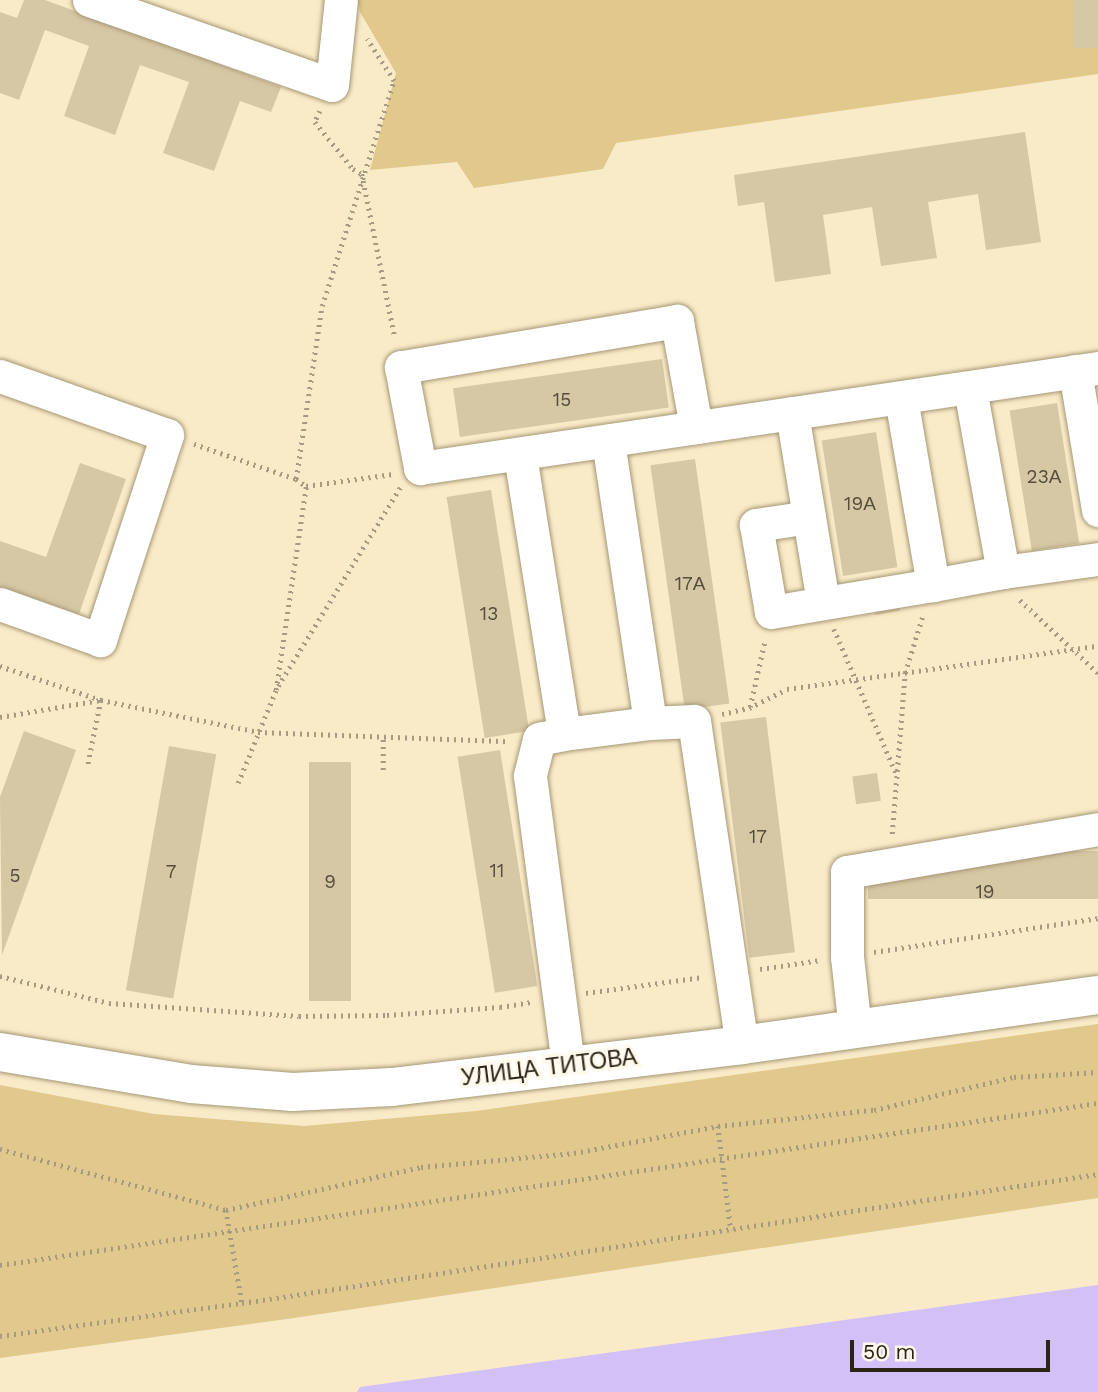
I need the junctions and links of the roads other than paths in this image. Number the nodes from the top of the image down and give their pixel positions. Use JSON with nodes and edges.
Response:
{"nodes":[{"id":1,"x":89,"y":0,"type":"edge"},
{"id":2,"x":341,"y":0,"type":"edge"},
{"id":3,"x":1087,"y":370,"type":"edge"},
{"id":4,"x":0,"y":376,"type":"edge"},
{"id":5,"x":970,"y":387,"type":"junction"},
{"id":6,"x":901,"y":398,"type":"junction"},
{"id":7,"x":792,"y":413,"type":"junction"},
{"id":8,"x":696,"y":427,"type":"junction"},
{"id":9,"x":608,"y":441,"type":"junction"},
{"id":10,"x":520,"y":454,"type":"junction"},
{"id":11,"x":1098,"y":510,"type":"edge"},
{"id":12,"x":809,"y":517,"type":"junction"},
{"id":13,"x":1098,"y":559,"type":"edge"},
{"id":14,"x":1003,"y":572,"type":"junction"},
{"id":15,"x":933,"y":584,"type":"junction"},
{"id":16,"x":823,"y":602,"type":"junction"},
{"id":17,"x":0,"y":604,"type":"edge"},
{"id":18,"x":650,"y":723,"type":"junction"},
{"id":19,"x":551,"y":737,"type":"junction"},
{"id":20,"x":1098,"y":829,"type":"edge"},
{"id":21,"x":1098,"y":995,"type":"edge"},
{"id":22,"x":855,"y":1029,"type":"junction"},
{"id":23,"x":742,"y":1045,"type":"junction"},
{"id":24,"x":0,"y":1052,"type":"edge"},
{"id":25,"x":568,"y":1066,"type":"junction"}],
"edges":[{"from":1,"to":2,"type":"lane"},
{"from":3,"to":5,"type":"lane"},
{"from":3,"to":11,"type":"lane"},
{"from":4,"to":17,"type":"lane"},
{"from":5,"to":6,"type":"lane"},
{"from":5,"to":14,"type":"lane"},
{"from":6,"to":7,"type":"lane"},
{"from":6,"to":15,"type":"lane"},
{"from":7,"to":8,"type":"lane"},
{"from":7,"to":12,"type":"lane"},
{"from":8,"to":9,"type":"lane"},
{"from":8,"to":10,"type":"lane"},
{"from":9,"to":10,"type":"lane"},
{"from":9,"to":18,"type":"lane"},
{"from":10,"to":19,"type":"lane"},
{"from":12,"to":16,"type":"lane"},
{"from":12,"to":16,"type":"lane"},
{"from":13,"to":14,"type":"lane"},
{"from":14,"to":15,"type":"lane"},
{"from":15,"to":16,"type":"lane"},
{"from":18,"to":19,"type":"lane"},
{"from":18,"to":23,"type":"lane"},
{"from":19,"to":25,"type":"lane"},
{"from":20,"to":22,"type":"lane"},
{"from":21,"to":22,"type":"main road","name":"УЛИЦА ТИТОВА"},
{"from":22,"to":23,"type":"main road","name":"УЛИЦА ТИТОВА"},
{"from":23,"to":25,"type":"main road","name":"УЛИЦА ТИТОВА"},
{"from":24,"to":25,"type":"main road","name":"УЛИЦА ТИТОВА"}]}
